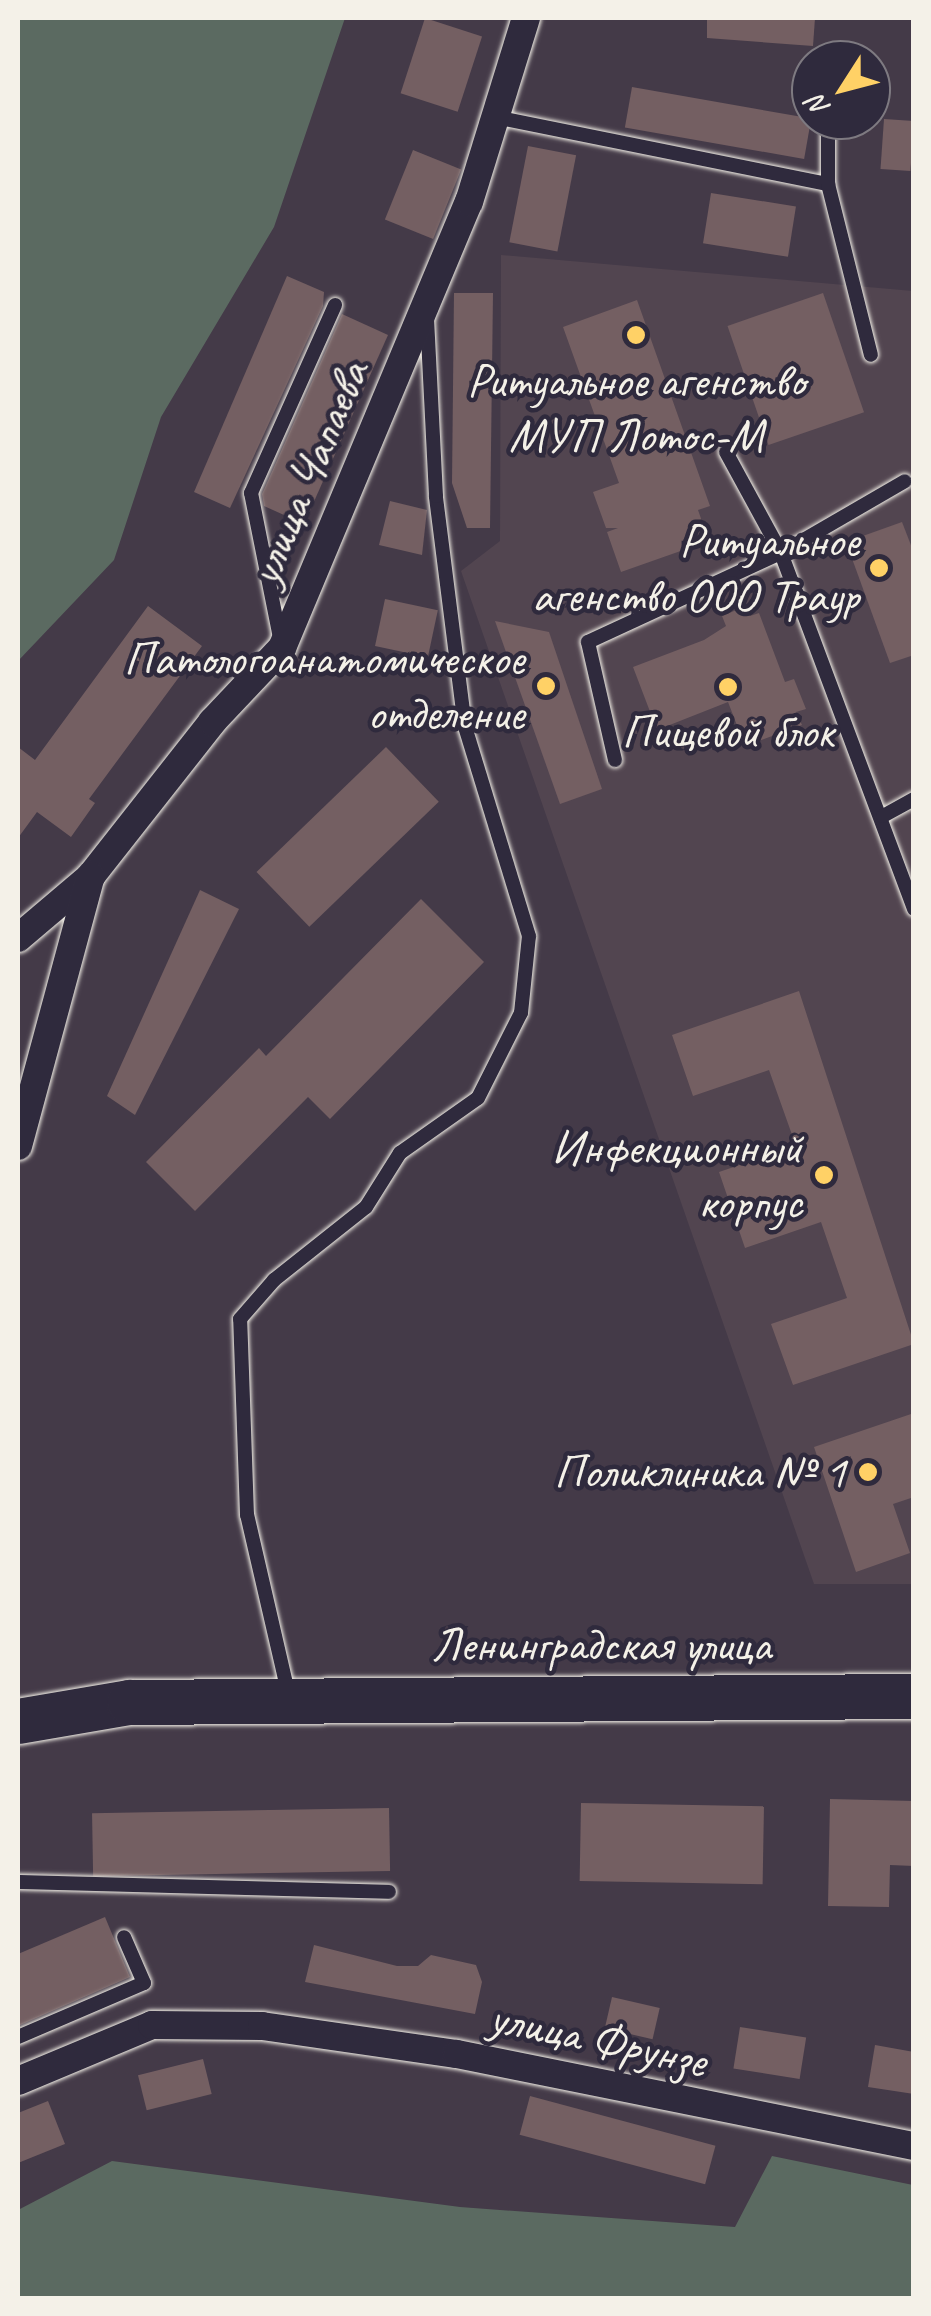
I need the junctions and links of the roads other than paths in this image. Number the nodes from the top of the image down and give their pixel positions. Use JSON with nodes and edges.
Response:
{"nodes":[{"id":1,"x":526,"y":18,"type":"edge"},
{"id":2,"x":500,"y":118,"type":"junction"},
{"id":3,"x":828,"y":140,"type":"edge"},
{"id":4,"x":828,"y":184,"type":"junction"},
{"id":5,"x":426,"y":304,"type":"junction"},
{"id":6,"x":336,"y":305,"type":"dead end"},
{"id":7,"x":871,"y":355,"type":"dead end"},
{"id":8,"x":726,"y":452,"type":"dead end"},
{"id":9,"x":905,"y":481,"type":"dead end"},
{"id":10,"x":781,"y":552,"type":"junction"},
{"id":11,"x":282,"y":648,"type":"junction"},
{"id":12,"x":614,"y":760,"type":"dead end"},
{"id":13,"x":914,"y":800,"type":"edge"},
{"id":14,"x":884,"y":816,"type":"junction"},
{"id":15,"x":91,"y":876,"type":"junction"},
{"id":16,"x":914,"y":909,"type":"edge"},
{"id":17,"x":18,"y":938,"type":"edge"},
{"id":18,"x":18,"y":1146,"type":"edge"},
{"id":19,"x":914,"y":1696,"type":"edge"},
{"id":20,"x":290,"y":1698,"type":"junction"},
{"id":21,"x":18,"y":1721,"type":"edge"},
{"id":22,"x":18,"y":1882,"type":"edge"},
{"id":23,"x":389,"y":1892,"type":"dead end"},
{"id":24,"x":124,"y":1937,"type":"dead end"},
{"id":25,"x":18,"y":2037,"type":"edge"},
{"id":26,"x":18,"y":2081,"type":"edge"},
{"id":27,"x":914,"y":2146,"type":"edge"}],
"edges":[{"from":1,"to":2,"type":"street","name":"улица Чапаева"},
{"from":2,"to":4,"type":"lane"},
{"from":2,"to":5,"type":"street","name":"улица Чапаева"},
{"from":3,"to":4,"type":"lane"},
{"from":4,"to":7,"type":"lane"},
{"from":5,"to":11,"type":"street","name":"улица Чапаева"},
{"from":5,"to":20,"type":"lane"},
{"from":6,"to":11,"type":"lane"},
{"from":8,"to":10,"type":"lane"},
{"from":9,"to":10,"type":"lane"},
{"from":10,"to":12,"type":"lane"},
{"from":10,"to":14,"type":"lane"},
{"from":11,"to":15,"type":"street","name":"улица Чапаева"},
{"from":13,"to":14,"type":"lane"},
{"from":14,"to":16,"type":"lane"},
{"from":15,"to":17,"type":"street","name":"улица Чапаева"},
{"from":15,"to":18,"type":"street"},
{"from":19,"to":20,"type":"main road","name":"Ленинградская улица"},
{"from":20,"to":21,"type":"main road","name":"Ленинградская улица"},
{"from":22,"to":23,"type":"lane"},
{"from":24,"to":25,"type":"lane"},
{"from":26,"to":27,"type":"street","name":"улица Фрунзе"}]}
